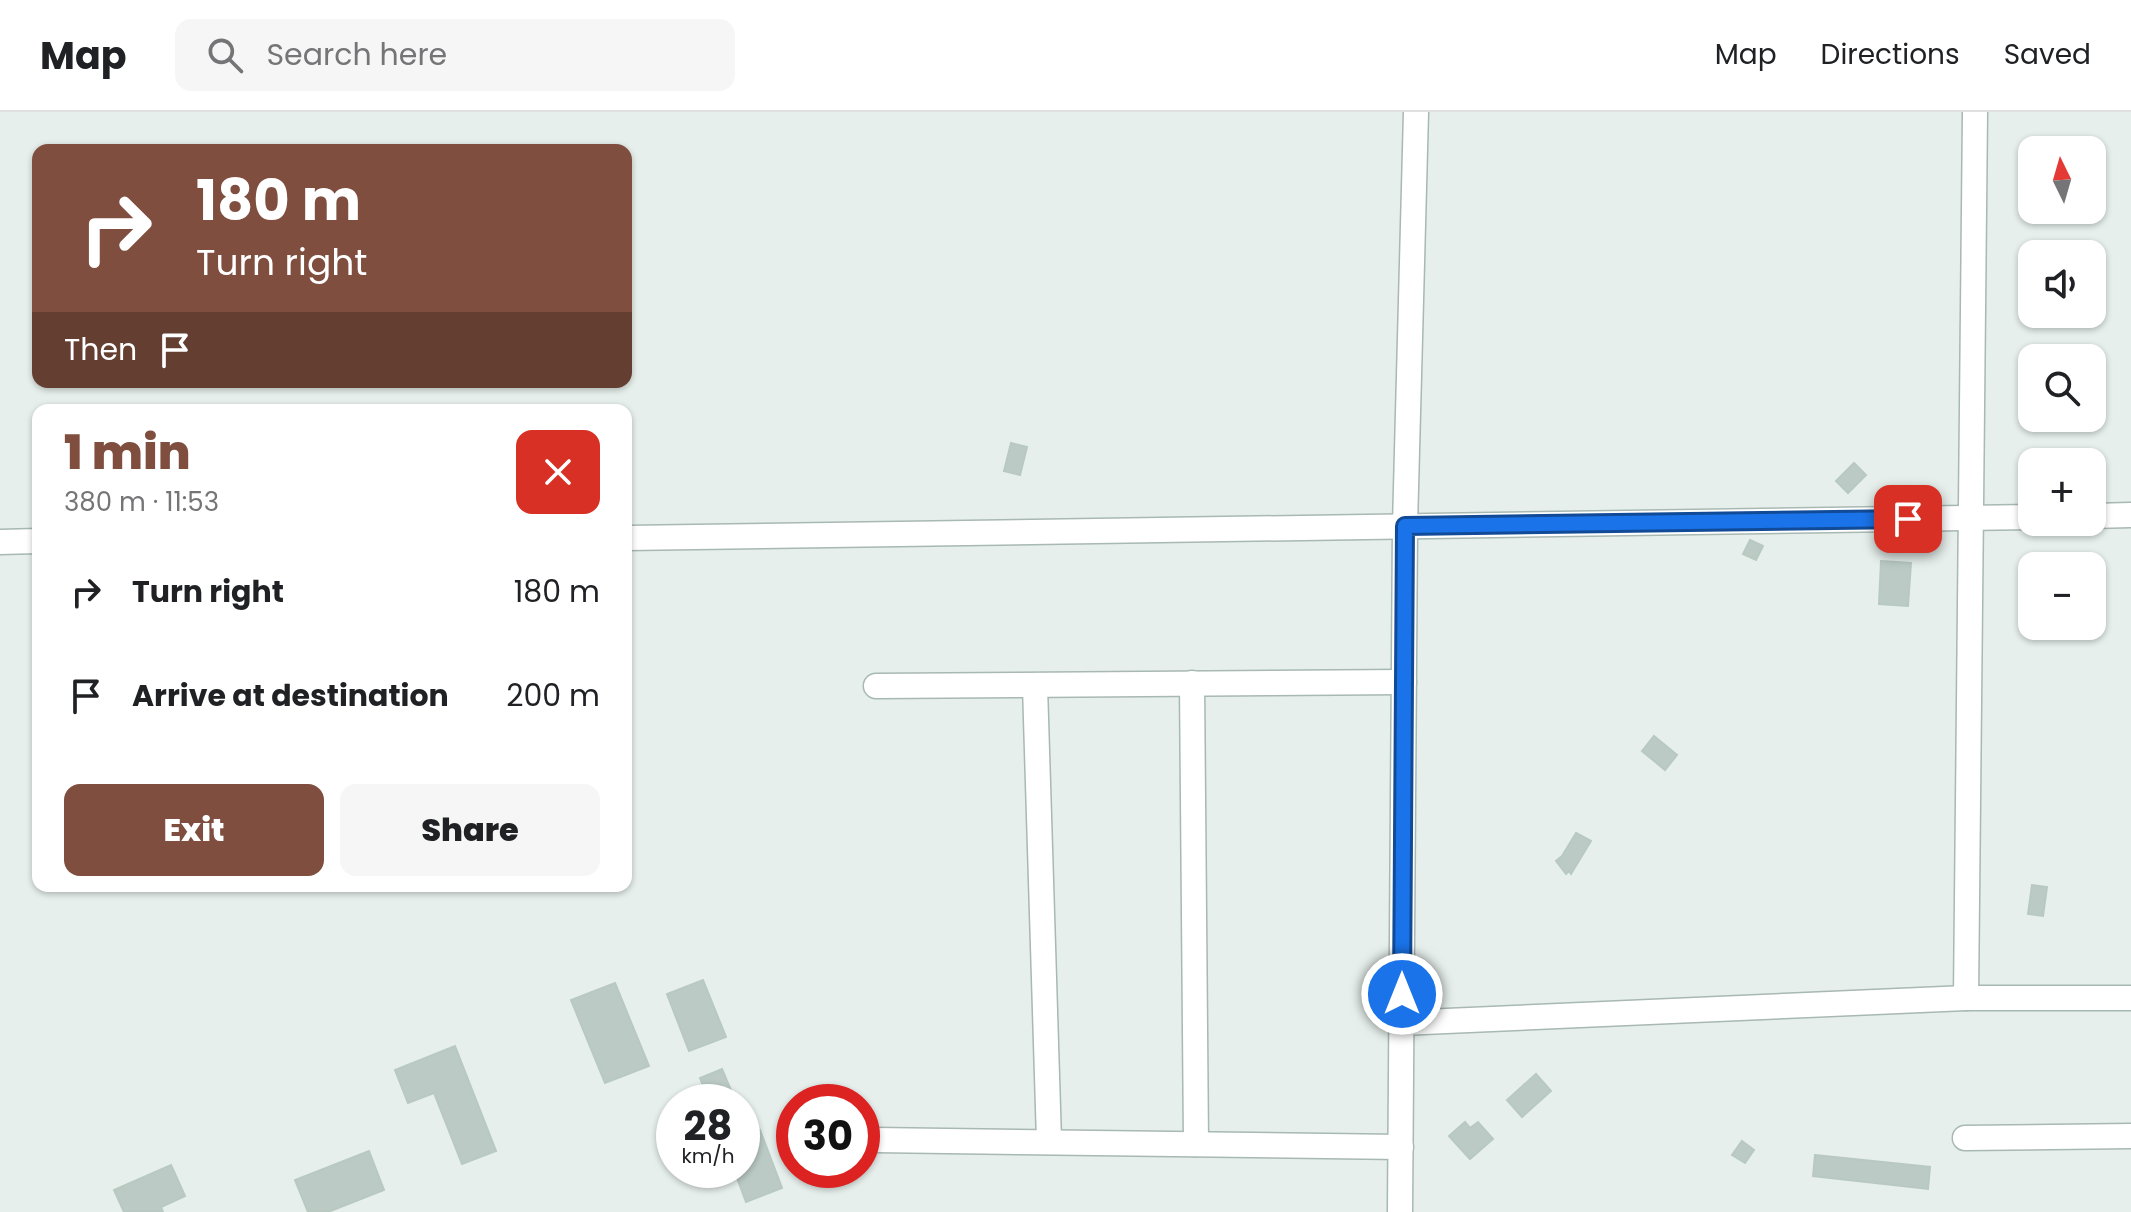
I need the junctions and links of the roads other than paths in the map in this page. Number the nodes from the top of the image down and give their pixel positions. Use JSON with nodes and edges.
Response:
{"nodes":[{"id":1,"x":1416,"y":112,"type":"edge"},
{"id":2,"x":1975,"y":112,"type":"edge"},
{"id":3,"x":2131,"y":515,"type":"edge"},
{"id":4,"x":2106,"y":516,"type":"edge"},
{"id":5,"x":2018,"y":517,"type":"edge"},
{"id":6,"x":1971,"y":518,"type":"junction"},
{"id":7,"x":1405,"y":526,"type":"junction"},
{"id":8,"x":632,"y":538,"type":"edge"},
{"id":9,"x":32,"y":541,"type":"edge"},
{"id":10,"x":0,"y":542,"type":"edge"},
{"id":11,"x":1404,"y":682,"type":"junction"},
{"id":12,"x":1192,"y":683,"type":"junction"},
{"id":13,"x":876,"y":686,"type":"dead end"},
{"id":14,"x":1035,"y":686,"type":"junction"},
{"id":15,"x":1966,"y":998,"type":"junction"},
{"id":16,"x":2131,"y":998,"type":"edge"},
{"id":17,"x":1401,"y":1023,"type":"junction"},
{"id":18,"x":2131,"y":1136,"type":"edge"},
{"id":19,"x":1965,"y":1138,"type":"dead end"},
{"id":20,"x":880,"y":1140,"type":"edge"},
{"id":21,"x":1049,"y":1141,"type":"junction"},
{"id":22,"x":1196,"y":1144,"type":"junction"},
{"id":23,"x":1401,"y":1147,"type":"junction"},
{"id":24,"x":1400,"y":1212,"type":"edge"}],
"edges":[{"from":1,"to":7,"type":"street"},
{"from":2,"to":6,"type":"street"},
{"from":3,"to":4,"type":"street"},
{"from":5,"to":6,"type":"street"},
{"from":6,"to":7,"type":"street"},
{"from":6,"to":15,"type":"street"},
{"from":7,"to":8,"type":"street"},
{"from":7,"to":11,"type":"street"},
{"from":9,"to":10,"type":"street"},
{"from":11,"to":12,"type":"street"},
{"from":11,"to":17,"type":"street"},
{"from":12,"to":14,"type":"street"},
{"from":12,"to":22,"type":"street"},
{"from":13,"to":14,"type":"street"},
{"from":14,"to":21,"type":"street"},
{"from":15,"to":16,"type":"street"},
{"from":15,"to":17,"type":"street"},
{"from":17,"to":23,"type":"street"},
{"from":18,"to":19,"type":"street"},
{"from":20,"to":21,"type":"street"},
{"from":21,"to":22,"type":"street"},
{"from":22,"to":23,"type":"street"},
{"from":23,"to":24,"type":"street"}]}
